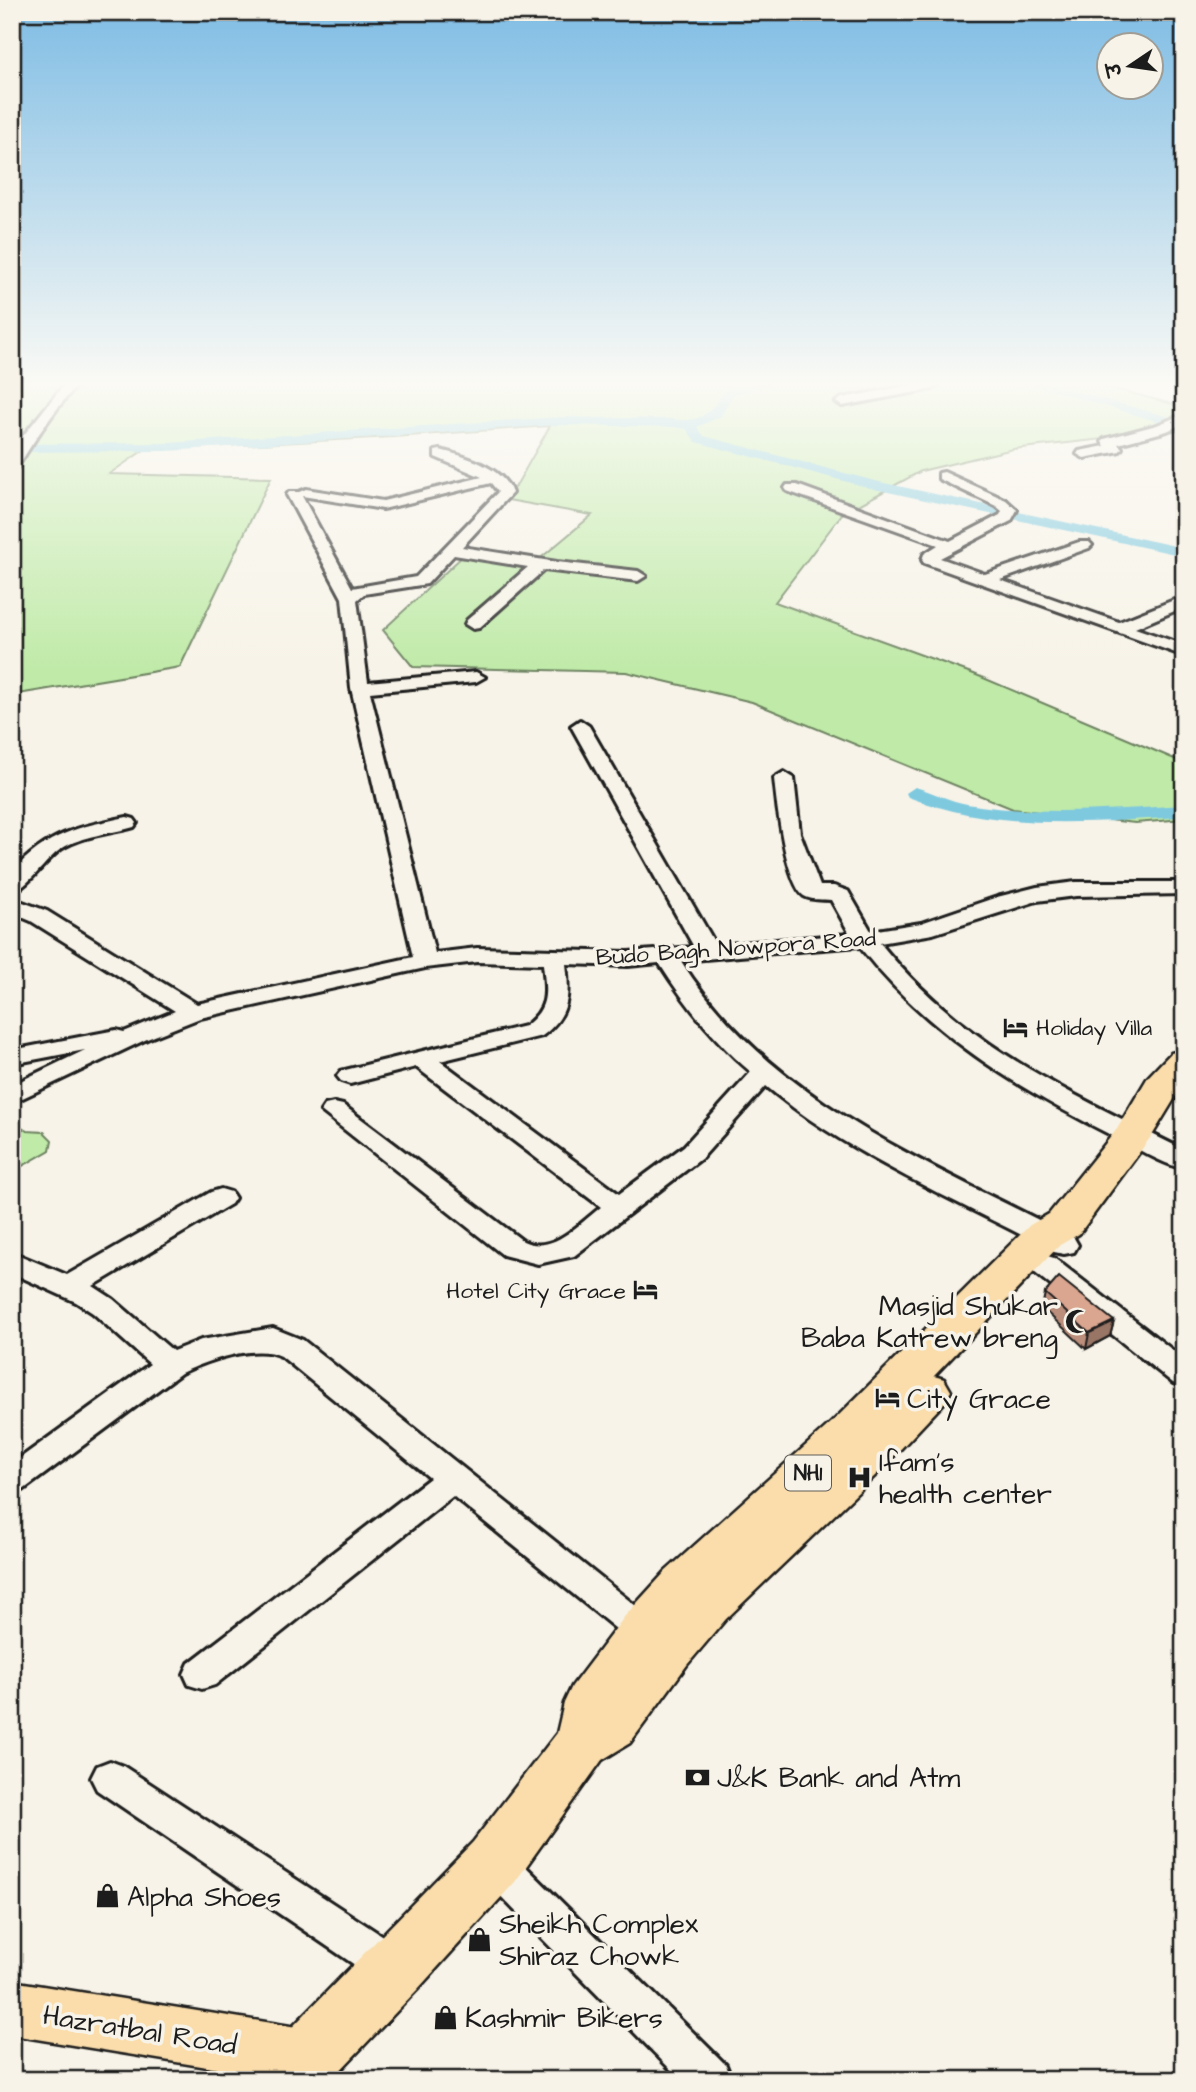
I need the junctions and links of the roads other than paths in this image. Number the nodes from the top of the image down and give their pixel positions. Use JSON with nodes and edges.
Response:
{"nodes":[{"id":1,"x":490,"y":479,"type":"edge"},
{"id":2,"x":494,"y":479,"type":"edge"},
{"id":3,"x":950,"y":479,"type":"edge"},
{"id":4,"x":792,"y":488,"type":"dead end"},
{"id":5,"x":1084,"y":545,"type":"dead end"},
{"id":6,"x":946,"y":546,"type":"junction"},
{"id":7,"x":452,"y":550,"type":"junction"},
{"id":8,"x":540,"y":565,"type":"junction"},
{"id":9,"x":638,"y":576,"type":"dead end"},
{"id":10,"x":983,"y":580,"type":"junction"},
{"id":11,"x":349,"y":597,"type":"junction"},
{"id":12,"x":1184,"y":601,"type":"edge"},
{"id":13,"x":473,"y":624,"type":"dead end"},
{"id":14,"x":1119,"y":628,"type":"junction"},
{"id":15,"x":1184,"y":651,"type":"edge"},
{"id":16,"x":476,"y":677,"type":"dead end"},
{"id":17,"x":360,"y":688,"type":"junction"},
{"id":18,"x":580,"y":726,"type":"dead end"},
{"id":19,"x":784,"y":778,"type":"dead end"},
{"id":20,"x":127,"y":823,"type":"dead end"},
{"id":21,"x":12,"y":886,"type":"edge"},
{"id":22,"x":1184,"y":888,"type":"edge"},
{"id":23,"x":12,"y":905,"type":"edge"},
{"id":24,"x":865,"y":939,"type":"junction"},
{"id":25,"x":708,"y":951,"type":"junction"},
{"id":26,"x":554,"y":957,"type":"junction"},
{"id":27,"x":667,"y":957,"type":"junction"},
{"id":28,"x":425,"y":961,"type":"junction"},
{"id":29,"x":193,"y":1012,"type":"junction"},
{"id":30,"x":138,"y":1034,"type":"junction"},
{"id":31,"x":12,"y":1057,"type":"edge"},
{"id":32,"x":422,"y":1060,"type":"junction"},
{"id":33,"x":1184,"y":1061,"type":"edge"},
{"id":34,"x":765,"y":1072,"type":"junction"},
{"id":35,"x":350,"y":1076,"type":"dead end"},
{"id":36,"x":1184,"y":1089,"type":"edge"},
{"id":37,"x":12,"y":1095,"type":"edge"},
{"id":38,"x":334,"y":1111,"type":"dead end"},
{"id":39,"x":1140,"y":1122,"type":"junction"},
{"id":40,"x":1184,"y":1161,"type":"edge"},
{"id":41,"x":221,"y":1198,"type":"dead end"},
{"id":42,"x":620,"y":1208,"type":"junction"},
{"id":43,"x":1055,"y":1242,"type":"junction"},
{"id":44,"x":12,"y":1262,"type":"edge"},
{"id":45,"x":71,"y":1286,"type":"junction"},
{"id":46,"x":170,"y":1365,"type":"junction"},
{"id":47,"x":1184,"y":1375,"type":"edge"},
{"id":48,"x":453,"y":1478,"type":"junction"},
{"id":49,"x":12,"y":1481,"type":"edge"},
{"id":50,"x":645,"y":1632,"type":"junction"},
{"id":51,"x":202,"y":1674,"type":"dead end"},
{"id":52,"x":582,"y":1743,"type":"junction"},
{"id":53,"x":110,"y":1778,"type":"dead end"},
{"id":54,"x":494,"y":1862,"type":"junction"},
{"id":55,"x":396,"y":1969,"type":"junction"},
{"id":56,"x":12,"y":2008,"type":"edge"},
{"id":57,"x":298,"y":2068,"type":"edge"},
{"id":58,"x":711,"y":2080,"type":"edge"}],
"edges":[{"from":1,"to":11,"type":"street"},
{"from":2,"to":7,"type":"street"},
{"from":3,"to":6,"type":"street"},
{"from":4,"to":6,"type":"street"},
{"from":5,"to":10,"type":"street"},
{"from":6,"to":10,"type":"street"},
{"from":7,"to":8,"type":"street"},
{"from":7,"to":11,"type":"street"},
{"from":8,"to":9,"type":"street"},
{"from":8,"to":13,"type":"street"},
{"from":10,"to":14,"type":"street"},
{"from":11,"to":17,"type":"street"},
{"from":12,"to":14,"type":"street"},
{"from":14,"to":15,"type":"street"},
{"from":16,"to":17,"type":"street"},
{"from":17,"to":28,"type":"street"},
{"from":18,"to":25,"type":"street"},
{"from":19,"to":24,"type":"street"},
{"from":20,"to":21,"type":"street"},
{"from":22,"to":24,"type":"street","name":"Budo Bagh Nowpora Road"},
{"from":23,"to":29,"type":"street"},
{"from":24,"to":25,"type":"street","name":"Budo Bagh Nowpora Road"},
{"from":24,"to":39,"type":"street"},
{"from":25,"to":27,"type":"street","name":"Budo Bagh Nowpora Road"},
{"from":26,"to":27,"type":"street","name":"Budo Bagh Nowpora Road"},
{"from":26,"to":28,"type":"street","name":"Budo Bagh Nowpora Road"},
{"from":26,"to":32,"type":"street"},
{"from":27,"to":34,"type":"street"},
{"from":28,"to":29,"type":"street","name":"Budo Bagh Nowpora Road"},
{"from":29,"to":30,"type":"street","name":"Budo Bagh Nowpora Road"},
{"from":30,"to":31,"type":"street"},
{"from":30,"to":37,"type":"street","name":"Budo Bagh Nowpora Road"},
{"from":32,"to":35,"type":"street"},
{"from":32,"to":42,"type":"street"},
{"from":33,"to":39,"type":"highway","number":"NH1"},
{"from":34,"to":42,"type":"street"},
{"from":34,"to":43,"type":"street"},
{"from":36,"to":39,"type":"highway","number":"NH1"},
{"from":38,"to":42,"type":"street"},
{"from":39,"to":40,"type":"street"},
{"from":39,"to":43,"type":"highway","number":"NH1"},
{"from":41,"to":45,"type":"street"},
{"from":43,"to":47,"type":"street"},
{"from":43,"to":50,"type":"highway","number":"NH1"},
{"from":43,"to":52,"type":"highway","number":"NH1"},
{"from":44,"to":45,"type":"street"},
{"from":45,"to":46,"type":"street"},
{"from":46,"to":48,"type":"street"},
{"from":46,"to":49,"type":"street"},
{"from":48,"to":50,"type":"street"},
{"from":48,"to":51,"type":"street"},
{"from":50,"to":52,"type":"highway","number":"NH1"},
{"from":52,"to":54,"type":"highway","number":"NH1"},
{"from":53,"to":55,"type":"street"},
{"from":54,"to":55,"type":"highway","number":"NH1"},
{"from":54,"to":58,"type":"street"},
{"from":55,"to":57,"type":"highway","number":"NH1"},
{"from":56,"to":57,"type":"main road","name":"Hazratbal Road"}]}
